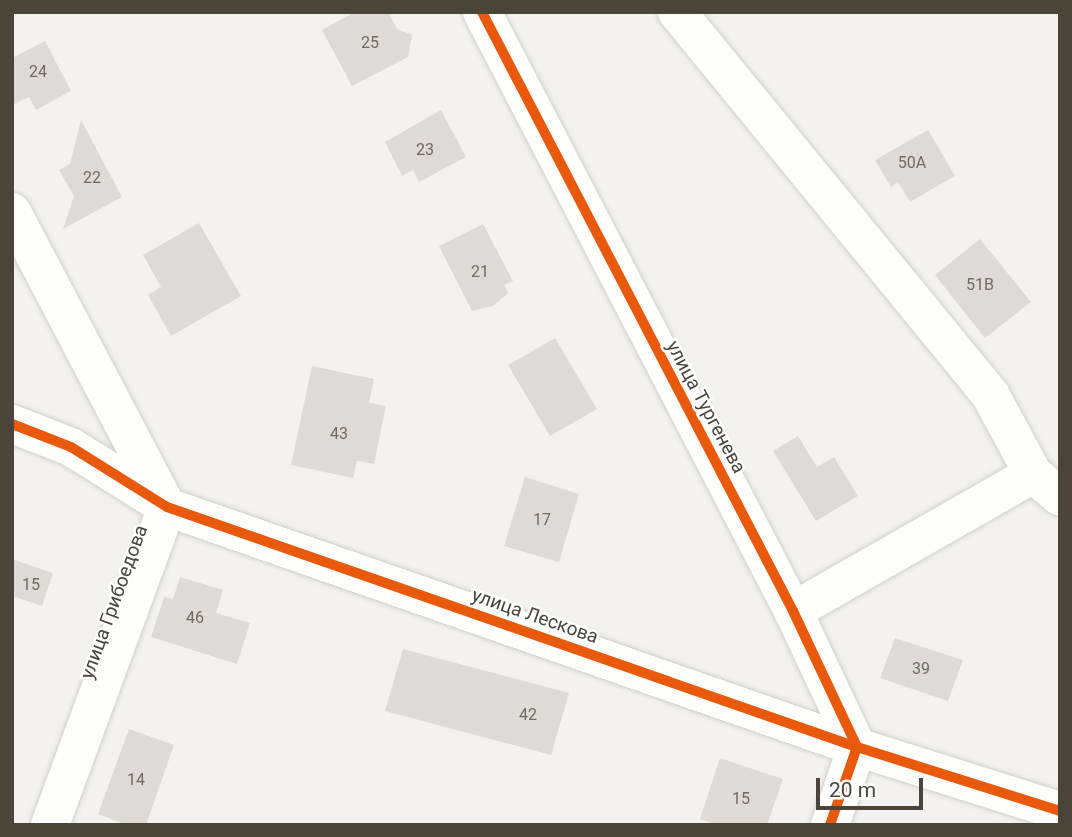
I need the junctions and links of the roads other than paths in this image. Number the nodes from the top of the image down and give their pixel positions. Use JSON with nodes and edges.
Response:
{"nodes":[{"id":1,"x":482,"y":12,"type":"edge"},
{"id":2,"x":677,"y":12,"type":"edge"},
{"id":3,"x":12,"y":212,"type":"edge"},
{"id":4,"x":12,"y":424,"type":"edge"},
{"id":5,"x":1046,"y":486,"type":"edge"},
{"id":6,"x":167,"y":507,"type":"junction"},
{"id":7,"x":793,"y":611,"type":"junction"},
{"id":8,"x":858,"y":747,"type":"junction"},
{"id":9,"x":1060,"y":811,"type":"edge"},
{"id":10,"x":50,"y":825,"type":"edge"},
{"id":11,"x":830,"y":825,"type":"edge"}],
"edges":[{"from":1,"to":7,"type":"street","name":"улица Тургенева"},
{"from":2,"to":5,"type":"street"},
{"from":3,"to":6,"type":"street","name":"улица Грибоедова"},
{"from":4,"to":6,"type":"street","name":"улица Лескова"},
{"from":5,"to":7,"type":"street"},
{"from":6,"to":8,"type":"street","name":"улица Лескова"},
{"from":6,"to":10,"type":"street","name":"улица Грибоедова"},
{"from":7,"to":8,"type":"street","name":"улица Тургенева"},
{"from":8,"to":9,"type":"street","name":"улица Лескова"},
{"from":8,"to":11,"type":"street"}]}
